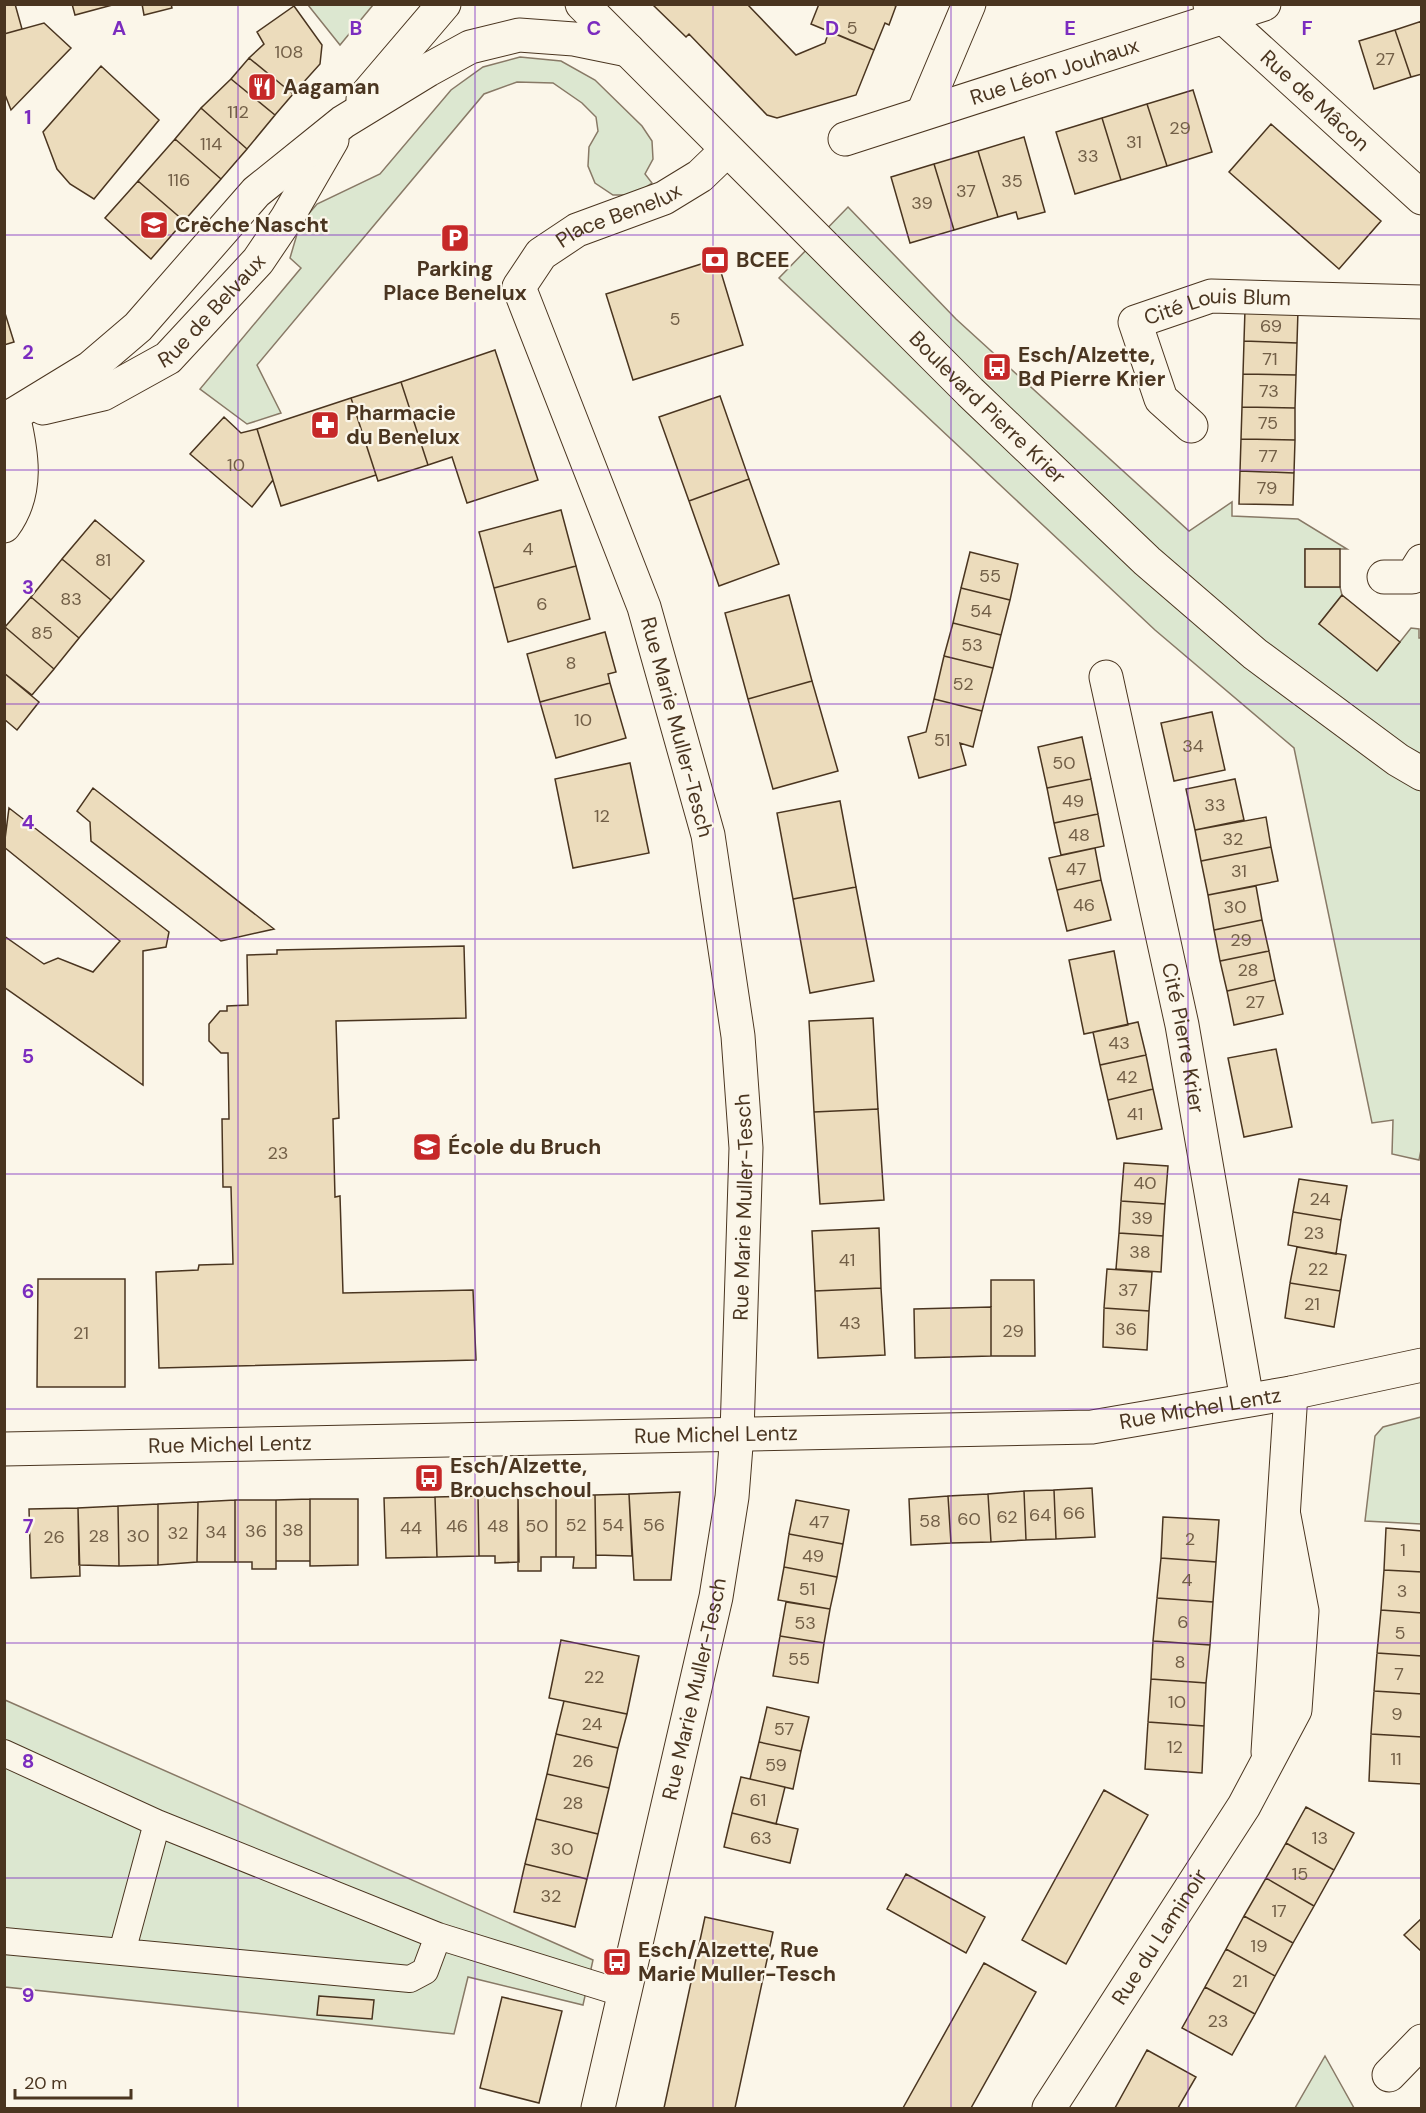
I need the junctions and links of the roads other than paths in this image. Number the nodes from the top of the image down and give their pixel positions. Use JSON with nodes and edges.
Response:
{"nodes":[{"id":1,"x":444,"y":4,"type":"edge"},
{"id":2,"x":582,"y":4,"type":"edge"},
{"id":3,"x":969,"y":4,"type":"edge"},
{"id":4,"x":1264,"y":4,"type":"edge"},
{"id":5,"x":1217,"y":11,"type":"edge"},
{"id":6,"x":628,"y":51,"type":"junction"},
{"id":7,"x":923,"y":113,"type":"junction"},
{"id":8,"x":343,"y":122,"type":"junction"},
{"id":9,"x":844,"y":138,"type":"dead end"},
{"id":10,"x":727,"y":150,"type":"junction"},
{"id":11,"x":1422,"y":198,"type":"edge"},
{"id":12,"x":519,"y":287,"type":"joint"},
{"id":13,"x":1422,"y":302,"type":"edge"},
{"id":14,"x":9,"y":416,"type":"edge"},
{"id":15,"x":1191,"y":426,"type":"dead end"},
{"id":16,"x":4,"y":526,"type":"edge"},
{"id":17,"x":1422,"y":561,"type":"edge"},
{"id":18,"x":1384,"y":576,"type":"dead end"},
{"id":19,"x":1106,"y":677,"type":"dead end"},
{"id":20,"x":1422,"y":774,"type":"edge"},
{"id":21,"x":1422,"y":1365,"type":"edge"},
{"id":22,"x":1291,"y":1393,"type":"junction"},
{"id":23,"x":1248,"y":1400,"type":"junction"},
{"id":24,"x":737,"y":1433,"type":"junction"},
{"id":25,"x":4,"y":1449,"type":"edge"},
{"id":26,"x":4,"y":1753,"type":"edge"},
{"id":27,"x":157,"y":1823,"type":"junction"},
{"id":28,"x":438,"y":1936,"type":"junction"},
{"id":29,"x":4,"y":1941,"type":"edge"},
{"id":30,"x":122,"y":1952,"type":"junction"},
{"id":31,"x":625,"y":1994,"type":"junction"},
{"id":32,"x":1422,"y":2042,"type":"edge"},
{"id":33,"x":1389,"y":2075,"type":"dead end"},
{"id":34,"x":598,"y":2109,"type":"edge"},
{"id":35,"x":1049,"y":2109,"type":"edge"}],
"edges":[{"from":1,"to":8,"type":"street","name":"Rue de Belvaux"},
{"from":2,"to":6,"type":"street","name":"Boulevard Pierre Krier"},
{"from":3,"to":7,"type":"street"},
{"from":4,"to":5,"type":"street","name":"Rue Léon Jouhaux"},
{"from":5,"to":7,"type":"street","name":"Rue Léon Jouhaux"},
{"from":5,"to":11,"type":"street","name":"Rue de Mâcon"},
{"from":6,"to":8,"type":"street","name":"Rue de Belvaux"},
{"from":6,"to":10,"type":"street","name":"Boulevard Pierre Krier"},
{"from":7,"to":9,"type":"street","name":"Rue Léon Jouhaux"},
{"from":8,"to":14,"type":"street","name":"Rue de Belvaux"},
{"from":8,"to":14,"type":"street","name":"Rue de Belvaux"},
{"from":10,"to":12,"type":"street","name":"Place Benelux"},
{"from":10,"to":20,"type":"street","name":"Boulevard Pierre Krier"},
{"from":12,"to":24,"type":"street","name":"Rue Marie Muller-Tesch"},
{"from":13,"to":15,"type":"street","name":"Cité Louis Blum"},
{"from":14,"to":16,"type":"street"},
{"from":17,"to":18,"type":"street"},
{"from":19,"to":23,"type":"street","name":"Cité Pierre Krier"},
{"from":21,"to":22,"type":"street","name":"Rue Michel Lentz"},
{"from":22,"to":23,"type":"street","name":"Rue Michel Lentz"},
{"from":22,"to":35,"type":"street","name":"Rue du Laminoir"},
{"from":23,"to":24,"type":"street","name":"Rue Michel Lentz"},
{"from":24,"to":25,"type":"street","name":"Rue Michel Lentz"},
{"from":24,"to":31,"type":"street","name":"Rue Marie Muller-Tesch"},
{"from":26,"to":27,"type":"street"},
{"from":27,"to":28,"type":"street"},
{"from":27,"to":30,"type":"street"},
{"from":28,"to":30,"type":"street"},
{"from":28,"to":31,"type":"street"},
{"from":29,"to":30,"type":"street"},
{"from":31,"to":34,"type":"street","name":"Rue Marie Muller-Tesch"},
{"from":32,"to":33,"type":"street"}]}
